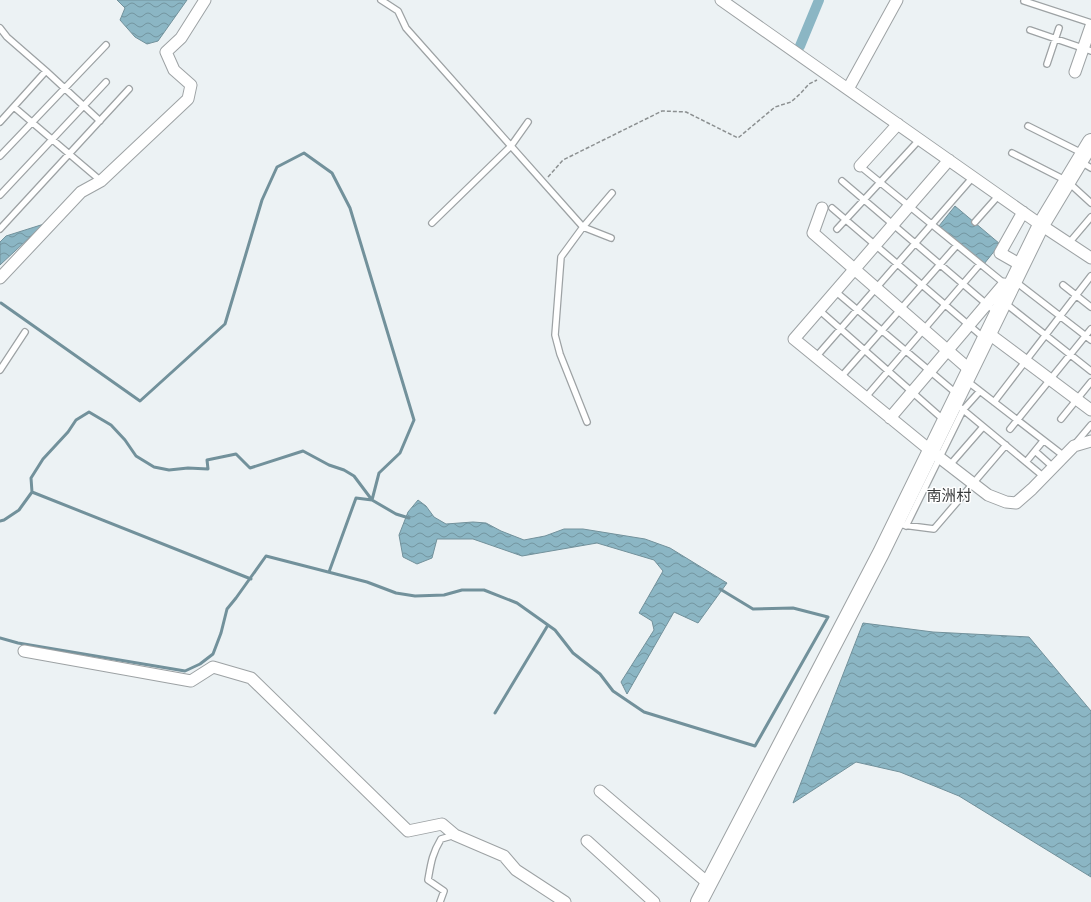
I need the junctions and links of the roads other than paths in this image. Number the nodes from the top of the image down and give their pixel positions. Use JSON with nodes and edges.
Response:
{"nodes":[{"id":1,"x":205,"y":0,"type":"edge"},
{"id":2,"x":381,"y":0,"type":"edge"},
{"id":3,"x":722,"y":0,"type":"edge"},
{"id":4,"x":897,"y":0,"type":"edge"},
{"id":5,"x":1024,"y":1,"type":"edge"},
{"id":6,"x":1091,"y":24,"type":"edge"},
{"id":7,"x":0,"y":28,"type":"edge"},
{"id":8,"x":1059,"y":28,"type":"dead end"},
{"id":9,"x":1030,"y":30,"type":"dead end"},
{"id":10,"x":1055,"y":39,"type":"junction"},
{"id":11,"x":106,"y":45,"type":"dead end"},
{"id":12,"x":1087,"y":50,"type":"edge"},
{"id":13,"x":1047,"y":64,"type":"dead end"},
{"id":14,"x":46,"y":71,"type":"junction"},
{"id":15,"x":1075,"y":72,"type":"dead end"},
{"id":16,"x":106,"y":82,"type":"dead end"},
{"id":17,"x":65,"y":88,"type":"junction"},
{"id":18,"x":129,"y":89,"type":"dead end"},
{"id":19,"x":848,"y":89,"type":"junction"},
{"id":20,"x":83,"y":106,"type":"junction"},
{"id":21,"x":14,"y":107,"type":"junction"},
{"id":22,"x":100,"y":121,"type":"junction"},
{"id":23,"x":0,"y":122,"type":"edge"},
{"id":24,"x":32,"y":122,"type":"junction"},
{"id":25,"x":528,"y":122,"type":"dead end"},
{"id":26,"x":898,"y":124,"type":"junction"},
{"id":27,"x":1028,"y":126,"type":"dead end"},
{"id":28,"x":52,"y":139,"type":"junction"},
{"id":29,"x":920,"y":140,"type":"junction"},
{"id":30,"x":511,"y":146,"type":"junction"},
{"id":31,"x":1088,"y":152,"type":"edge"},
{"id":32,"x":1012,"y":153,"type":"dead end"},
{"id":33,"x":69,"y":154,"type":"junction"},
{"id":34,"x":0,"y":156,"type":"edge"},
{"id":35,"x":949,"y":160,"type":"junction"},
{"id":36,"x":860,"y":166,"type":"joint"},
{"id":37,"x":973,"y":177,"type":"junction"},
{"id":38,"x":101,"y":181,"type":"junction"},
{"id":39,"x":842,"y":181,"type":"dead end"},
{"id":40,"x":1067,"y":181,"type":"junction"},
{"id":41,"x":880,"y":182,"type":"junction"},
{"id":42,"x":612,"y":193,"type":"dead end"},
{"id":43,"x":0,"y":195,"type":"edge"},
{"id":44,"x":999,"y":195,"type":"junction"},
{"id":45,"x":864,"y":200,"type":"junction"},
{"id":46,"x":1091,"y":204,"type":"edge"},
{"id":47,"x":909,"y":206,"type":"junction"},
{"id":48,"x":827,"y":208,"type":"joint"},
{"id":49,"x":1023,"y":212,"type":"junction"},
{"id":50,"x":1091,"y":217,"type":"edge"},
{"id":51,"x":846,"y":220,"type":"junction"},
{"id":52,"x":975,"y":222,"type":"dead end"},
{"id":53,"x":432,"y":223,"type":"dead end"},
{"id":54,"x":932,"y":224,"type":"junction"},
{"id":55,"x":893,"y":225,"type":"junction"},
{"id":56,"x":1041,"y":225,"type":"junction"},
{"id":57,"x":583,"y":227,"type":"junction"},
{"id":58,"x":0,"y":229,"type":"edge"},
{"id":59,"x":837,"y":229,"type":"dead end"},
{"id":60,"x":611,"y":238,"type":"dead end"},
{"id":61,"x":915,"y":244,"type":"junction"},
{"id":62,"x":1069,"y":244,"type":"junction"},
{"id":63,"x":875,"y":245,"type":"junction"},
{"id":64,"x":957,"y":246,"type":"junction"},
{"id":65,"x":1091,"y":258,"type":"edge"},
{"id":66,"x":897,"y":264,"type":"junction"},
{"id":67,"x":980,"y":264,"type":"junction"},
{"id":68,"x":940,"y":265,"type":"junction"},
{"id":69,"x":1021,"y":265,"type":"junction"},
{"id":70,"x":854,"y":269,"type":"junction"},
{"id":71,"x":1091,"y":276,"type":"edge"},
{"id":72,"x":0,"y":278,"type":"edge"},
{"id":73,"x":962,"y":284,"type":"junction"},
{"id":74,"x":922,"y":285,"type":"junction"},
{"id":75,"x":1063,"y":285,"type":"dead end"},
{"id":76,"x":876,"y":288,"type":"junction"},
{"id":77,"x":835,"y":291,"type":"junction"},
{"id":78,"x":1003,"y":295,"type":"junction"},
{"id":79,"x":1076,"y":295,"type":"junction"},
{"id":80,"x":945,"y":305,"type":"junction"},
{"id":81,"x":1091,"y":307,"type":"edge"},
{"id":82,"x":819,"y":310,"type":"junction"},
{"id":83,"x":857,"y":310,"type":"junction"},
{"id":84,"x":901,"y":310,"type":"junction"},
{"id":85,"x":1060,"y":316,"type":"junction"},
{"id":86,"x":969,"y":325,"type":"junction"},
{"id":87,"x":841,"y":329,"type":"junction"},
{"id":88,"x":1091,"y":329,"type":"edge"},
{"id":89,"x":924,"y":330,"type":"junction"},
{"id":90,"x":882,"y":331,"type":"junction"},
{"id":91,"x":25,"y":332,"type":"dead end"},
{"id":92,"x":1046,"y":335,"type":"junction"},
{"id":93,"x":987,"y":336,"type":"junction"},
{"id":94,"x":1085,"y":336,"type":"junction"},
{"id":95,"x":1091,"y":340,"type":"edge"},
{"id":96,"x":865,"y":350,"type":"junction"},
{"id":97,"x":947,"y":350,"type":"junction"},
{"id":98,"x":906,"y":351,"type":"junction"},
{"id":99,"x":1070,"y":355,"type":"junction"},
{"id":100,"x":816,"y":357,"type":"junction"},
{"id":101,"x":1026,"y":361,"type":"junction"},
{"id":102,"x":0,"y":370,"type":"edge"},
{"id":103,"x":888,"y":371,"type":"junction"},
{"id":104,"x":930,"y":371,"type":"junction"},
{"id":105,"x":1091,"y":372,"type":"edge"},
{"id":106,"x":968,"y":375,"type":"junction"},
{"id":107,"x":841,"y":377,"type":"junction"},
{"id":108,"x":1050,"y":380,"type":"junction"},
{"id":109,"x":1091,"y":382,"type":"edge"},
{"id":110,"x":980,"y":390,"type":"junction"},
{"id":111,"x":912,"y":392,"type":"junction"},
{"id":112,"x":866,"y":398,"type":"junction"},
{"id":113,"x":1076,"y":399,"type":"junction"},
{"id":114,"x":994,"y":402,"type":"junction"},
{"id":115,"x":958,"y":403,"type":"junction"},
{"id":116,"x":1091,"y":410,"type":"edge"},
{"id":117,"x":890,"y":418,"type":"junction"},
{"id":118,"x":1061,"y":419,"type":"dead end"},
{"id":119,"x":1018,"y":420,"type":"junction"},
{"id":120,"x":945,"y":421,"type":"junction"},
{"id":121,"x":587,"y":422,"type":"dead end"},
{"id":122,"x":1091,"y":425,"type":"edge"},
{"id":123,"x":983,"y":427,"type":"junction"},
{"id":124,"x":1010,"y":429,"type":"dead end"},
{"id":125,"x":1043,"y":440,"type":"junction"},
{"id":126,"x":1091,"y":441,"type":"edge"},
{"id":127,"x":1006,"y":445,"type":"junction"},
{"id":128,"x":1074,"y":446,"type":"junction"},
{"id":129,"x":1035,"y":451,"type":"junction"},
{"id":130,"x":935,"y":455,"type":"junction"},
{"id":131,"x":1064,"y":456,"type":"junction"},
{"id":132,"x":1026,"y":462,"type":"junction"},
{"id":133,"x":950,"y":466,"type":"junction"},
{"id":134,"x":1053,"y":467,"type":"junction"},
{"id":135,"x":1044,"y":477,"type":"junction"},
{"id":136,"x":973,"y":483,"type":"junction"},
{"id":137,"x":900,"y":525,"type":"junction"},
{"id":138,"x":24,"y":651,"type":"dead end"},
{"id":139,"x":600,"y":792,"type":"dead end"},
{"id":140,"x":455,"y":835,"type":"junction"},
{"id":141,"x":587,"y":841,"type":"dead end"},
{"id":142,"x":709,"y":884,"type":"junction"},
{"id":143,"x":440,"y":902,"type":"edge"},
{"id":144,"x":565,"y":902,"type":"edge"},
{"id":145,"x":654,"y":902,"type":"edge"},
{"id":146,"x":699,"y":902,"type":"edge"}],
"edges":[{"from":1,"to":38,"type":"street"},
{"from":2,"to":30,"type":"lane"},
{"from":3,"to":19,"type":"street"},
{"from":4,"to":19,"type":"street"},
{"from":5,"to":6,"type":"lane"},
{"from":6,"to":12,"type":"street"},
{"from":7,"to":14,"type":"lane"},
{"from":8,"to":10,"type":"lane"},
{"from":9,"to":10,"type":"lane"},
{"from":10,"to":12,"type":"lane"},
{"from":10,"to":13,"type":"lane"},
{"from":11,"to":17,"type":"lane"},
{"from":12,"to":15,"type":"street"},
{"from":14,"to":17,"type":"lane"},
{"from":14,"to":21,"type":"lane"},
{"from":16,"to":20,"type":"lane"},
{"from":17,"to":20,"type":"lane"},
{"from":17,"to":24,"type":"lane"},
{"from":18,"to":22,"type":"lane"},
{"from":19,"to":26,"type":"street"},
{"from":20,"to":22,"type":"lane"},
{"from":20,"to":28,"type":"lane"},
{"from":21,"to":23,"type":"lane"},
{"from":21,"to":24,"type":"lane"},
{"from":22,"to":33,"type":"lane"},
{"from":24,"to":28,"type":"lane"},
{"from":24,"to":34,"type":"lane"},
{"from":25,"to":30,"type":"lane"},
{"from":26,"to":29,"type":"street"},
{"from":26,"to":36,"type":"street"},
{"from":27,"to":31,"type":"lane"},
{"from":28,"to":33,"type":"lane"},
{"from":28,"to":43,"type":"lane"},
{"from":29,"to":35,"type":"street"},
{"from":29,"to":41,"type":"lane"},
{"from":30,"to":53,"type":"lane"},
{"from":30,"to":57,"type":"lane"},
{"from":31,"to":40,"type":"street"},
{"from":32,"to":40,"type":"lane"},
{"from":33,"to":38,"type":"lane"},
{"from":33,"to":58,"type":"lane"},
{"from":35,"to":37,"type":"street"},
{"from":35,"to":47,"type":"street"},
{"from":36,"to":41,"type":"lane"},
{"from":37,"to":44,"type":"street"},
{"from":37,"to":54,"type":"lane"},
{"from":38,"to":72,"type":"street"},
{"from":39,"to":45,"type":"lane"},
{"from":40,"to":46,"type":"lane"},
{"from":40,"to":56,"type":"street"},
{"from":41,"to":45,"type":"lane"},
{"from":41,"to":47,"type":"lane"},
{"from":42,"to":57,"type":"lane"},
{"from":44,"to":49,"type":"street"},
{"from":44,"to":52,"type":"lane"},
{"from":45,"to":51,"type":"lane"},
{"from":45,"to":55,"type":"lane"},
{"from":47,"to":54,"type":"lane"},
{"from":47,"to":55,"type":"street"},
{"from":48,"to":51,"type":"lane"},
{"from":48,"to":70,"type":"street"},
{"from":49,"to":56,"type":"street"},
{"from":49,"to":69,"type":"street"},
{"from":50,"to":62,"type":"lane"},
{"from":51,"to":59,"type":"lane"},
{"from":51,"to":63,"type":"lane"},
{"from":54,"to":61,"type":"lane"},
{"from":54,"to":64,"type":"lane"},
{"from":55,"to":61,"type":"lane"},
{"from":55,"to":63,"type":"street"},
{"from":56,"to":62,"type":"street"},
{"from":56,"to":69,"type":"street"},
{"from":57,"to":60,"type":"lane"},
{"from":57,"to":121,"type":"lane"},
{"from":61,"to":66,"type":"lane"},
{"from":61,"to":68,"type":"lane"},
{"from":62,"to":65,"type":"street"},
{"from":63,"to":66,"type":"lane"},
{"from":63,"to":70,"type":"street"},
{"from":64,"to":67,"type":"lane"},
{"from":64,"to":68,"type":"lane"},
{"from":66,"to":74,"type":"lane"},
{"from":66,"to":76,"type":"lane"},
{"from":67,"to":73,"type":"lane"},
{"from":67,"to":78,"type":"lane"},
{"from":68,"to":73,"type":"lane"},
{"from":68,"to":74,"type":"lane"},
{"from":69,"to":78,"type":"street"},
{"from":70,"to":76,"type":"street"},
{"from":70,"to":77,"type":"street"},
{"from":71,"to":79,"type":"lane"},
{"from":73,"to":78,"type":"lane"},
{"from":73,"to":80,"type":"lane"},
{"from":74,"to":80,"type":"lane"},
{"from":74,"to":84,"type":"lane"},
{"from":75,"to":79,"type":"lane"},
{"from":76,"to":83,"type":"lane"},
{"from":76,"to":84,"type":"street"},
{"from":77,"to":82,"type":"street"},
{"from":77,"to":83,"type":"lane"},
{"from":78,"to":85,"type":"lane"},
{"from":78,"to":86,"type":"street"},
{"from":78,"to":92,"type":"lane"},
{"from":78,"to":93,"type":"street"},
{"from":79,"to":81,"type":"lane"},
{"from":79,"to":85,"type":"lane"},
{"from":80,"to":86,"type":"lane"},
{"from":80,"to":89,"type":"lane"},
{"from":82,"to":87,"type":"lane"},
{"from":82,"to":100,"type":"street"},
{"from":83,"to":87,"type":"lane"},
{"from":83,"to":90,"type":"lane"},
{"from":84,"to":89,"type":"street"},
{"from":84,"to":90,"type":"lane"},
{"from":85,"to":92,"type":"lane"},
{"from":85,"to":94,"type":"lane"},
{"from":86,"to":93,"type":"lane"},
{"from":86,"to":97,"type":"street"},
{"from":87,"to":96,"type":"lane"},
{"from":87,"to":100,"type":"lane"},
{"from":88,"to":94,"type":"lane"},
{"from":89,"to":97,"type":"street"},
{"from":89,"to":98,"type":"lane"},
{"from":90,"to":96,"type":"lane"},
{"from":90,"to":98,"type":"lane"},
{"from":91,"to":102,"type":"lane"},
{"from":92,"to":99,"type":"lane"},
{"from":92,"to":101,"type":"lane"},
{"from":93,"to":101,"type":"street"},
{"from":93,"to":106,"type":"street"},
{"from":94,"to":95,"type":"lane"},
{"from":94,"to":99,"type":"lane"},
{"from":96,"to":103,"type":"lane"},
{"from":96,"to":107,"type":"lane"},
{"from":97,"to":104,"type":"street"},
{"from":97,"to":106,"type":"street"},
{"from":98,"to":103,"type":"lane"},
{"from":98,"to":104,"type":"lane"},
{"from":99,"to":105,"type":"lane"},
{"from":99,"to":108,"type":"lane"},
{"from":100,"to":107,"type":"street"},
{"from":101,"to":108,"type":"street"},
{"from":101,"to":114,"type":"lane"},
{"from":103,"to":111,"type":"lane"},
{"from":103,"to":112,"type":"lane"},
{"from":104,"to":111,"type":"street"},
{"from":104,"to":115,"type":"lane"},
{"from":106,"to":110,"type":"lane"},
{"from":106,"to":115,"type":"street"},
{"from":107,"to":112,"type":"street"},
{"from":108,"to":113,"type":"street"},
{"from":108,"to":119,"type":"lane"},
{"from":109,"to":113,"type":"lane"},
{"from":110,"to":114,"type":"lane"},
{"from":110,"to":115,"type":"lane"},
{"from":111,"to":117,"type":"street"},
{"from":111,"to":120,"type":"lane"},
{"from":112,"to":117,"type":"street"},
{"from":113,"to":116,"type":"street"},
{"from":113,"to":118,"type":"lane"},
{"from":114,"to":119,"type":"lane"},
{"from":115,"to":120,"type":"street"},
{"from":115,"to":123,"type":"lane"},
{"from":115,"to":130,"type":"lane"},
{"from":117,"to":130,"type":"street"},
{"from":119,"to":124,"type":"lane"},
{"from":119,"to":125,"type":"lane"},
{"from":120,"to":130,"type":"street"},
{"from":122,"to":128,"type":"lane"},
{"from":123,"to":127,"type":"lane"},
{"from":123,"to":133,"type":"lane"},
{"from":125,"to":129,"type":"lane"},
{"from":125,"to":131,"type":"lane"},
{"from":126,"to":128,"type":"street"},
{"from":127,"to":132,"type":"lane"},
{"from":127,"to":136,"type":"lane"},
{"from":128,"to":131,"type":"street"},
{"from":129,"to":132,"type":"lane"},
{"from":129,"to":134,"type":"lane"},
{"from":130,"to":133,"type":"street"},
{"from":130,"to":137,"type":"street"},
{"from":131,"to":134,"type":"street"},
{"from":132,"to":135,"type":"lane"},
{"from":133,"to":136,"type":"street"},
{"from":134,"to":135,"type":"street"},
{"from":135,"to":136,"type":"street"},
{"from":136,"to":137,"type":"lane"},
{"from":137,"to":142,"type":"street"},
{"from":138,"to":140,"type":"street"},
{"from":139,"to":142,"type":"street"},
{"from":140,"to":143,"type":"lane"},
{"from":140,"to":144,"type":"street"},
{"from":141,"to":145,"type":"street"},
{"from":142,"to":146,"type":"street"}]}
